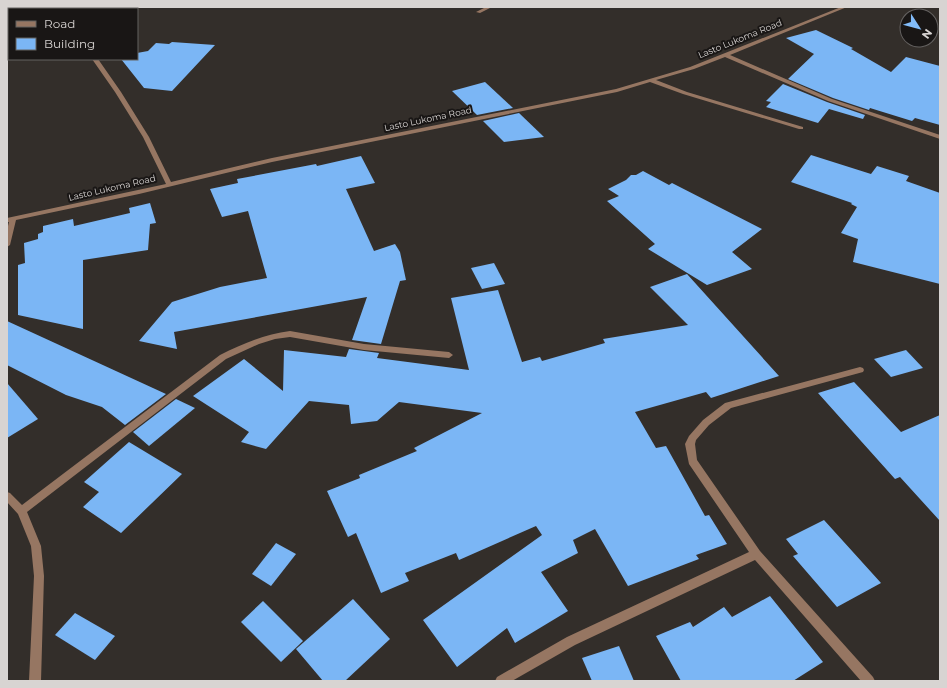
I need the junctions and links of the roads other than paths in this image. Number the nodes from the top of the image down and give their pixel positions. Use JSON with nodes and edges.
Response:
{"nodes":[{"id":1,"x":490,"y":7,"type":"edge"},
{"id":2,"x":845,"y":7,"type":"edge"},
{"id":3,"x":478,"y":12,"type":"dead end"},
{"id":4,"x":726,"y":56,"type":"junction"},
{"id":5,"x":96,"y":60,"type":"edge"},
{"id":6,"x":650,"y":80,"type":"junction"},
{"id":7,"x":801,"y":128,"type":"dead end"},
{"id":8,"x":940,"y":137,"type":"edge"},
{"id":9,"x":169,"y":184,"type":"junction"},
{"id":10,"x":10,"y":219,"type":"edge"},
{"id":11,"x":7,"y":245,"type":"edge"},
{"id":12,"x":449,"y":355,"type":"dead end"},
{"id":13,"x":860,"y":370,"type":"dead end"},
{"id":14,"x":7,"y":496,"type":"edge"},
{"id":15,"x":22,"y":511,"type":"junction"},
{"id":16,"x":756,"y":554,"type":"junction"},
{"id":17,"x":35,"y":681,"type":"edge"},
{"id":18,"x":501,"y":681,"type":"edge"},
{"id":19,"x":869,"y":681,"type":"edge"}],
"edges":[{"from":1,"to":3,"type":"street"},
{"from":2,"to":4,"type":"street","name":"Lasto Lukoma Road"},
{"from":4,"to":6,"type":"street","name":"Lasto Lukoma Road"},
{"from":4,"to":8,"type":"street"},
{"from":5,"to":9,"type":"street"},
{"from":6,"to":7,"type":"street"},
{"from":6,"to":9,"type":"street","name":"Lasto Lukoma Road"},
{"from":9,"to":10,"type":"street","name":"Lasto Lukoma Road"},
{"from":10,"to":11,"type":"street"},
{"from":12,"to":15,"type":"street"},
{"from":13,"to":16,"type":"street"},
{"from":14,"to":15,"type":"street"},
{"from":15,"to":17,"type":"street"},
{"from":16,"to":18,"type":"street"},
{"from":16,"to":19,"type":"street"}]}
